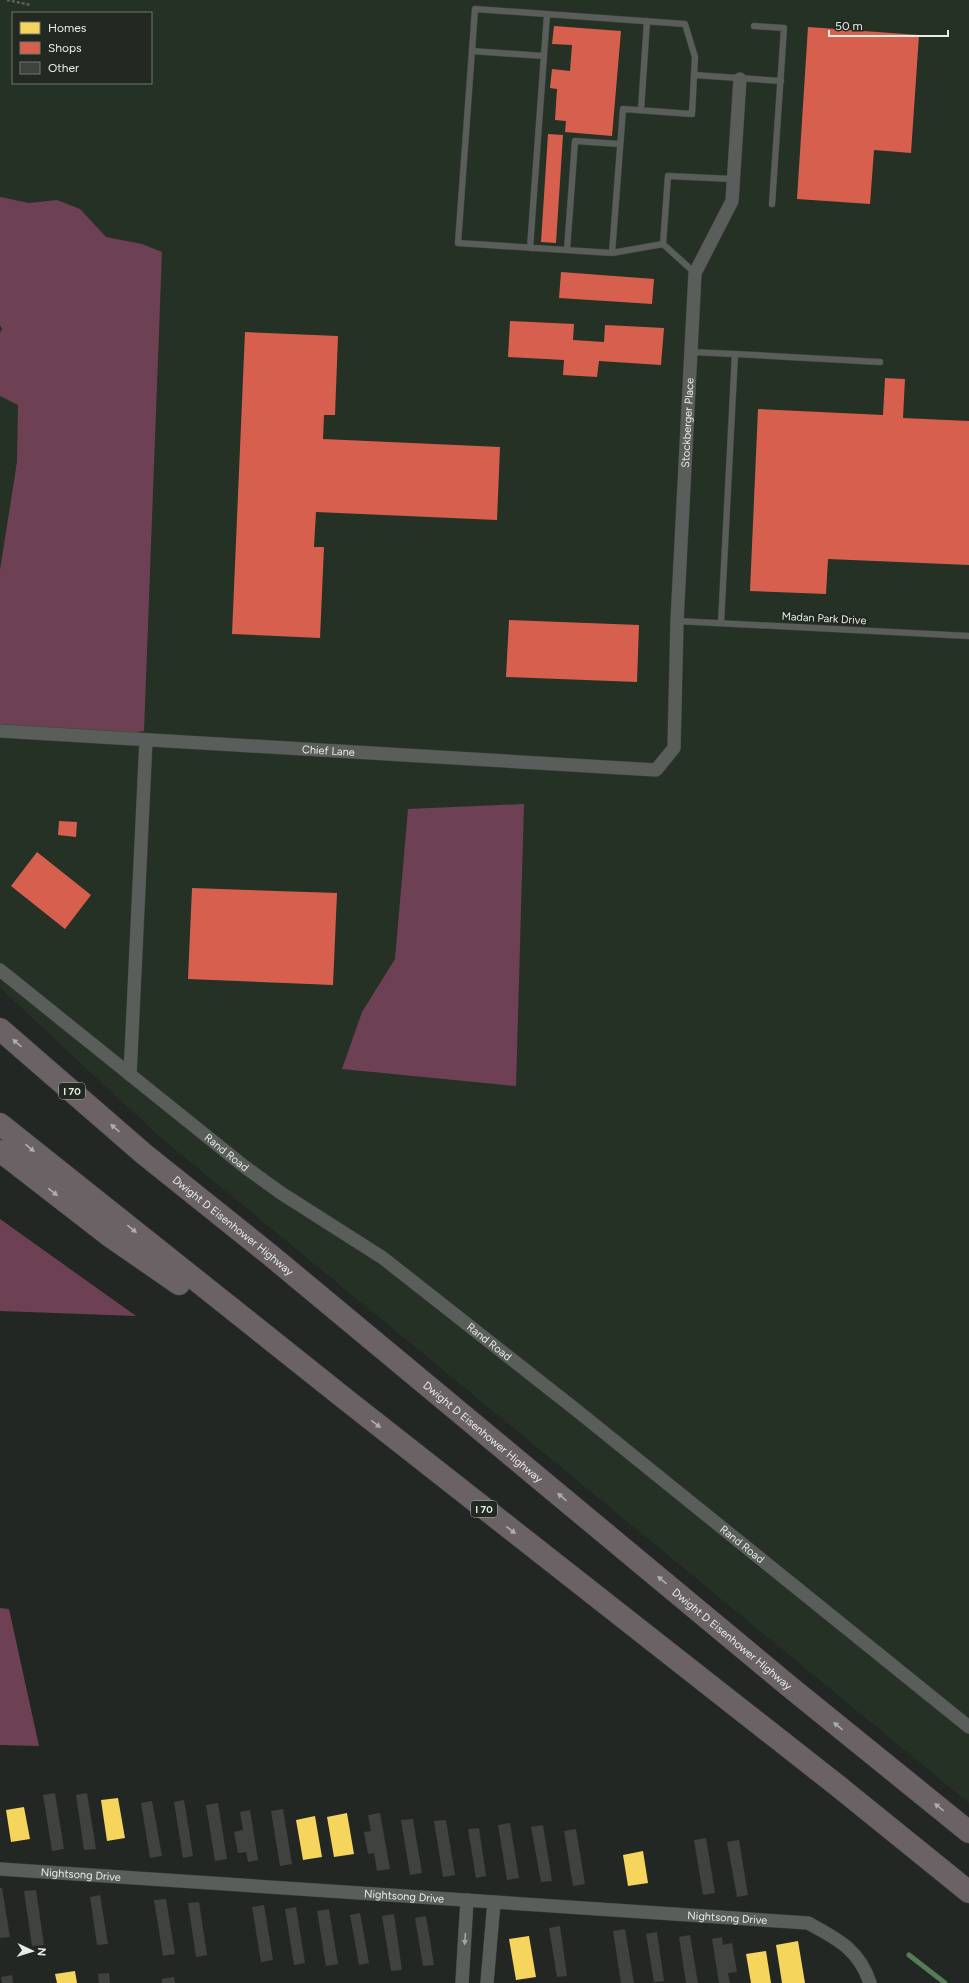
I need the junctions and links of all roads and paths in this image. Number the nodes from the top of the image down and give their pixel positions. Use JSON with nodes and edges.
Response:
{"nodes":[{"id":1,"x":7,"y":0,"type":"edge"},
{"id":2,"x":30,"y":4,"type":"dead end"},
{"id":3,"x":547,"y":14,"type":"junction"},
{"id":4,"x":647,"y":22,"type":"junction"},
{"id":5,"x":754,"y":26,"type":"dead end"},
{"id":6,"x":472,"y":51,"type":"junction"},
{"id":7,"x":544,"y":56,"type":"junction"},
{"id":8,"x":694,"y":76,"type":"junction"},
{"id":9,"x":740,"y":79,"type":"junction"},
{"id":10,"x":781,"y":81,"type":"junction"},
{"id":11,"x":641,"y":110,"type":"junction"},
{"id":12,"x":620,"y":144,"type":"junction"},
{"id":13,"x":733,"y":179,"type":"junction"},
{"id":14,"x":772,"y":204,"type":"dead end"},
{"id":15,"x":663,"y":244,"type":"junction"},
{"id":16,"x":530,"y":248,"type":"junction"},
{"id":17,"x":567,"y":250,"type":"junction"},
{"id":18,"x":612,"y":253,"type":"junction"},
{"id":19,"x":695,"y":273,"type":"junction"},
{"id":20,"x":690,"y":352,"type":"junction"},
{"id":21,"x":735,"y":354,"type":"junction"},
{"id":22,"x":880,"y":362,"type":"dead end"},
{"id":23,"x":677,"y":621,"type":"junction"},
{"id":24,"x":722,"y":623,"type":"junction"},
{"id":25,"x":969,"y":636,"type":"edge"},
{"id":26,"x":0,"y":731,"type":"edge"},
{"id":27,"x":146,"y":740,"type":"junction"},
{"id":28,"x":656,"y":770,"type":"joint"},
{"id":29,"x":0,"y":970,"type":"edge"},
{"id":30,"x":0,"y":1029,"type":"edge"},
{"id":31,"x":130,"y":1075,"type":"junction"},
{"id":32,"x":0,"y":1124,"type":"edge"},
{"id":33,"x":0,"y":1151,"type":"edge"},
{"id":34,"x":349,"y":1402,"type":"junction"},
{"id":35,"x":969,"y":1727,"type":"edge"},
{"id":36,"x":969,"y":1832,"type":"edge"},
{"id":37,"x":0,"y":1869,"type":"edge"},
{"id":38,"x":969,"y":1892,"type":"edge"},
{"id":39,"x":467,"y":1900,"type":"junction"},
{"id":40,"x":494,"y":1902,"type":"junction"},
{"id":41,"x":462,"y":1983,"type":"edge"},
{"id":42,"x":487,"y":1983,"type":"edge"},
{"id":43,"x":870,"y":1983,"type":"edge"}],
"edges":[{"from":1,"to":2,"type":"path"},
{"from":3,"to":4,"type":"lane"},
{"from":3,"to":6,"type":"lane"},
{"from":3,"to":7,"type":"lane"},
{"from":4,"to":8,"type":"lane"},
{"from":4,"to":11,"type":"lane"},
{"from":5,"to":10,"type":"lane"},
{"from":6,"to":7,"type":"lane"},
{"from":6,"to":16,"type":"lane"},
{"from":7,"to":16,"type":"lane"},
{"from":8,"to":9,"type":"lane"},
{"from":8,"to":11,"type":"lane"},
{"from":9,"to":10,"type":"lane"},
{"from":9,"to":13,"type":"street","name":"Stockberger Place"},
{"from":10,"to":14,"type":"lane"},
{"from":11,"to":12,"type":"lane"},
{"from":12,"to":17,"type":"lane"},
{"from":12,"to":18,"type":"lane"},
{"from":13,"to":15,"type":"lane"},
{"from":13,"to":19,"type":"street","name":"Stockberger Place"},
{"from":15,"to":18,"type":"lane"},
{"from":15,"to":19,"type":"lane"},
{"from":16,"to":17,"type":"lane"},
{"from":17,"to":18,"type":"lane"},
{"from":19,"to":20,"type":"street","name":"Stockberger Place"},
{"from":20,"to":21,"type":"lane"},
{"from":20,"to":23,"type":"street","name":"Stockberger Place"},
{"from":21,"to":22,"type":"lane"},
{"from":21,"to":24,"type":"lane"},
{"from":23,"to":24,"type":"lane","name":"Madan Park Drive"},
{"from":23,"to":28,"type":"street","name":"Stockberger Place"},
{"from":24,"to":25,"type":"lane","name":"Madan Park Drive"},
{"from":26,"to":27,"type":"street","name":"Chief Lane"},
{"from":27,"to":28,"type":"street","name":"Chief Lane"},
{"from":27,"to":31,"type":"street"},
{"from":29,"to":31,"type":"street","name":"Rand Road"},
{"from":36,"to":30,"type":"highway","name":"Dwight D Eisenhower Highway","number":"I 70","one_way":true},
{"from":31,"to":35,"type":"street","name":"Rand Road"},
{"from":32,"to":34,"type":"highway","number":"I 70","one_way":true},
{"from":33,"to":34,"type":"highway","one_way":true},
{"from":34,"to":38,"type":"highway","number":"I 70","one_way":true},
{"from":37,"to":39,"type":"street","name":"Nightsong Drive"},
{"from":39,"to":40,"type":"street","name":"Nightsong Drive"},
{"from":39,"to":41,"type":"street","one_way":true},
{"from":40,"to":42,"type":"street"},
{"from":40,"to":43,"type":"street","name":"Nightsong Drive"}]}
